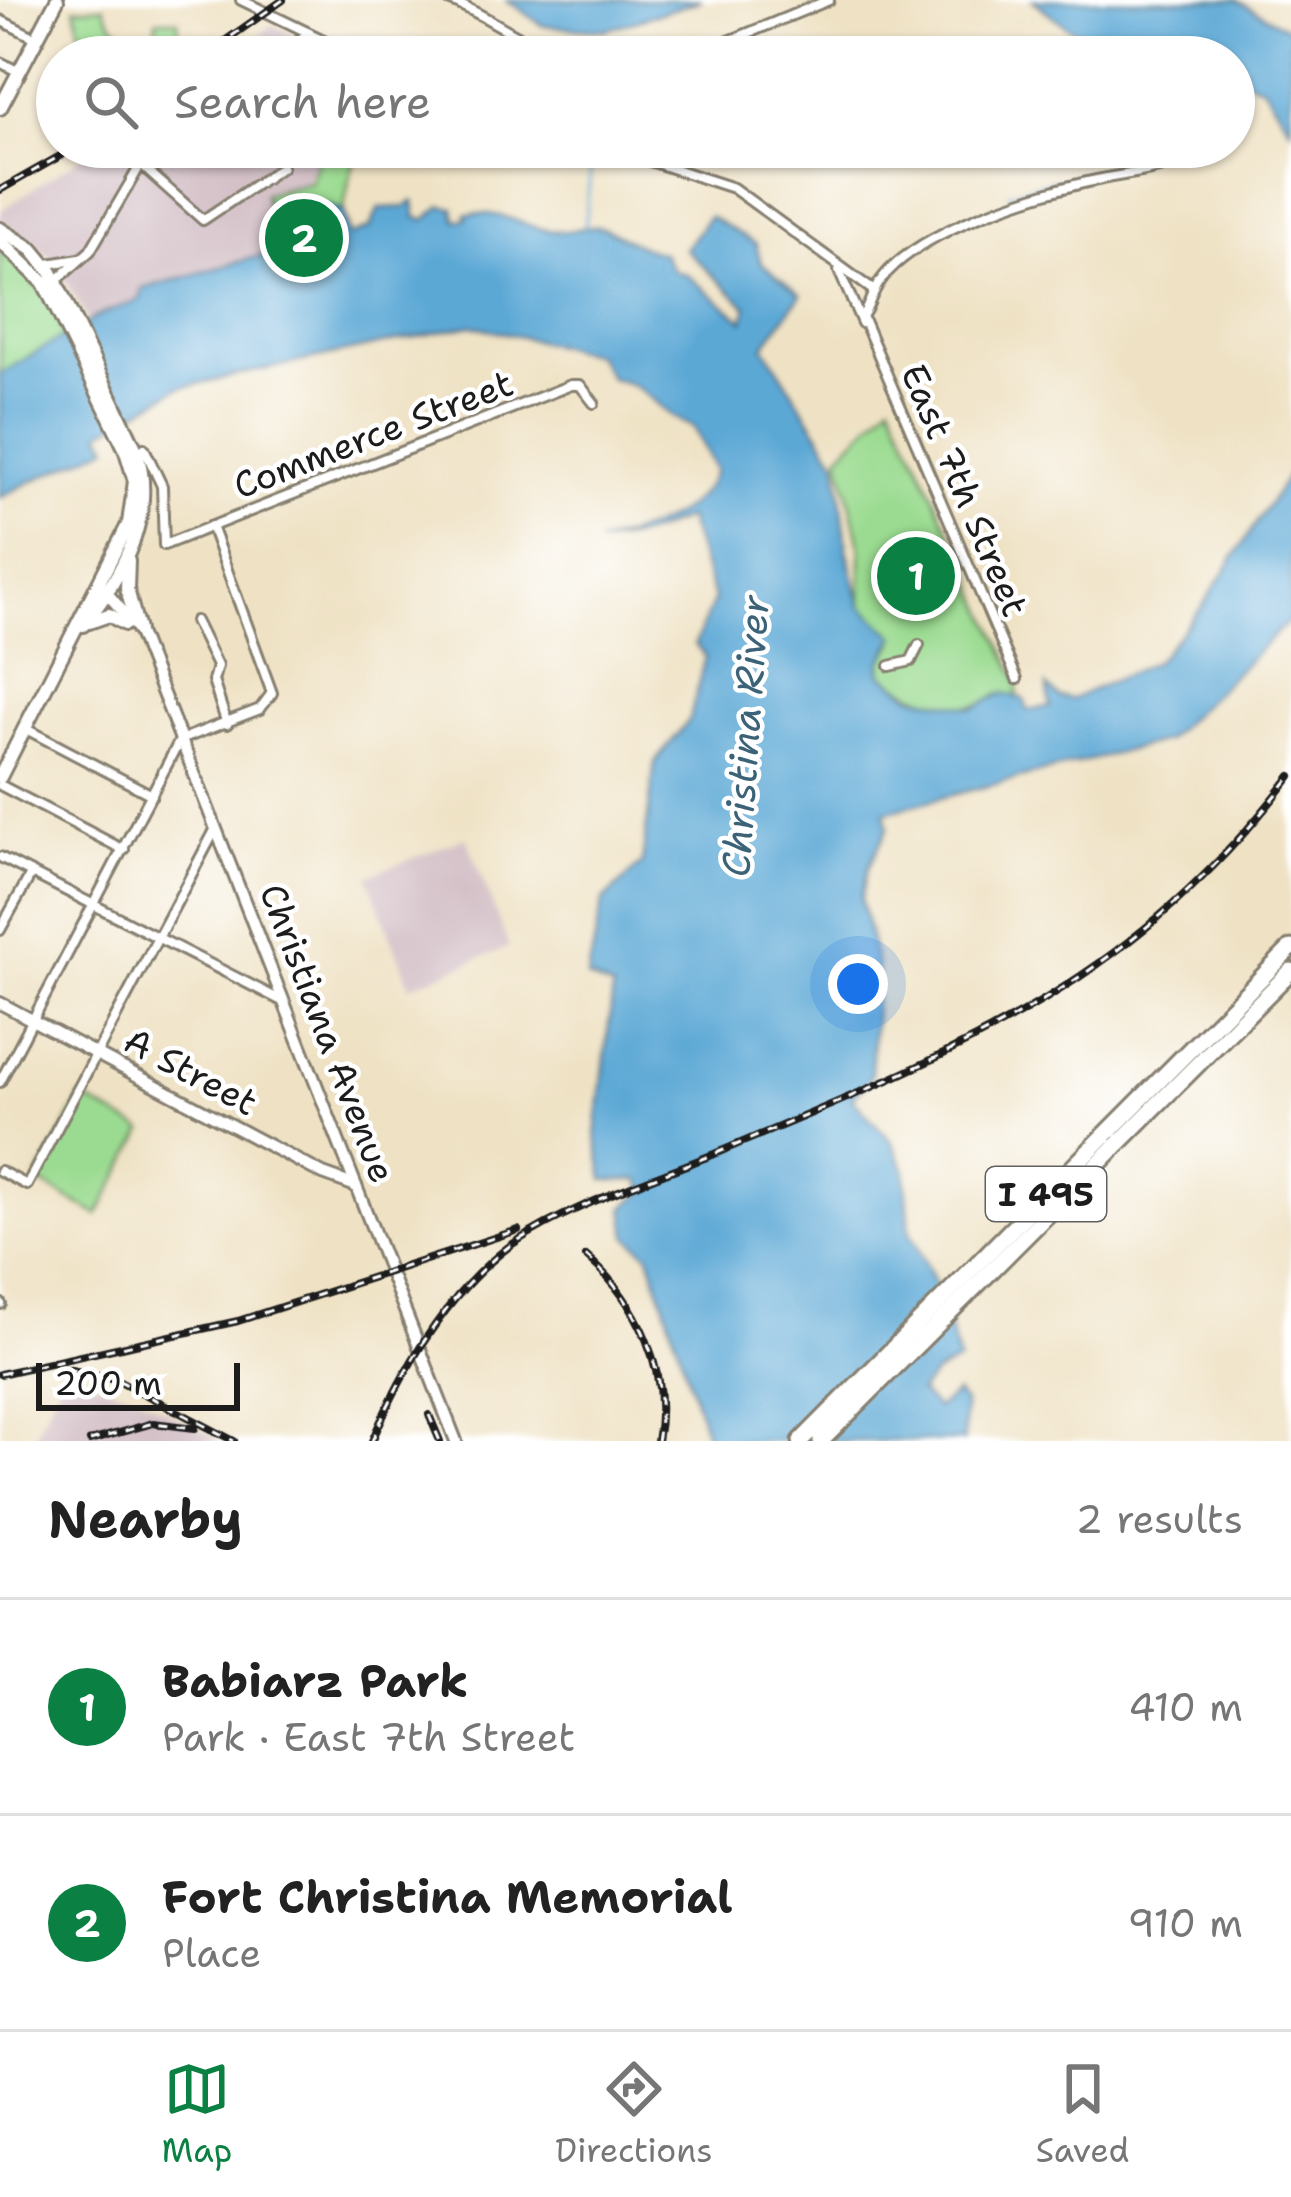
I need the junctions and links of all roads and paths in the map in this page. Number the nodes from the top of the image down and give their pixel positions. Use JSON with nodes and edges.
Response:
{"nodes":[{"id":1,"x":57,"y":0,"type":"edge"},
{"id":2,"x":241,"y":0,"type":"edge"},
{"id":3,"x":448,"y":0,"type":"edge"},
{"id":4,"x":829,"y":0,"type":"edge"},
{"id":5,"x":0,"y":20,"type":"edge"},
{"id":6,"x":309,"y":33,"type":"junction"},
{"id":7,"x":38,"y":36,"type":"edge"},
{"id":8,"x":305,"y":36,"type":"edge"},
{"id":9,"x":315,"y":36,"type":"edge"},
{"id":10,"x":515,"y":36,"type":"edge"},
{"id":11,"x":741,"y":36,"type":"edge"},
{"id":12,"x":36,"y":39,"type":"joint"},
{"id":13,"x":0,"y":62,"type":"edge"},
{"id":14,"x":19,"y":72,"type":"junction"},
{"id":15,"x":0,"y":108,"type":"edge"},
{"id":16,"x":137,"y":168,"type":"edge"},
{"id":17,"x":149,"y":168,"type":"edge"},
{"id":18,"x":281,"y":168,"type":"edge"},
{"id":19,"x":672,"y":168,"type":"edge"},
{"id":20,"x":1158,"y":168,"type":"edge"},
{"id":21,"x":0,"y":229,"type":"edge"},
{"id":22,"x":0,"y":241,"type":"edge"},
{"id":23,"x":90,"y":251,"type":"junction"},
{"id":24,"x":45,"y":263,"type":"junction"},
{"id":25,"x":838,"y":269,"type":"junction"},
{"id":26,"x":54,"y":285,"type":"junction"},
{"id":27,"x":874,"y":291,"type":"junction"},
{"id":28,"x":863,"y":323,"type":"junction"},
{"id":29,"x":595,"y":404,"type":"dead end"},
{"id":30,"x":144,"y":448,"type":"dead end"},
{"id":31,"x":140,"y":485,"type":"junction"},
{"id":32,"x":211,"y":526,"type":"junction"},
{"id":33,"x":134,"y":539,"type":"junction"},
{"id":34,"x":103,"y":590,"type":"junction"},
{"id":35,"x":195,"y":621,"type":"dead end"},
{"id":36,"x":132,"y":627,"type":"junction"},
{"id":37,"x":75,"y":635,"type":"junction"},
{"id":38,"x":919,"y":645,"type":"dead end"},
{"id":39,"x":890,"y":666,"type":"dead end"},
{"id":40,"x":1017,"y":679,"type":"dead end"},
{"id":41,"x":226,"y":724,"type":"junction"},
{"id":42,"x":26,"y":728,"type":"junction"},
{"id":43,"x":180,"y":740,"type":"junction"},
{"id":44,"x":0,"y":781,"type":"edge"},
{"id":45,"x":152,"y":794,"type":"junction"},
{"id":46,"x":215,"y":829,"type":"junction"},
{"id":47,"x":124,"y":850,"type":"junction"},
{"id":48,"x":0,"y":857,"type":"edge"},
{"id":49,"x":31,"y":874,"type":"junction"},
{"id":50,"x":92,"y":906,"type":"junction"},
{"id":51,"x":0,"y":930,"type":"edge"},
{"id":52,"x":156,"y":939,"type":"junction"},
{"id":53,"x":1291,"y":948,"type":"edge"},
{"id":54,"x":1291,"y":971,"type":"edge"},
{"id":55,"x":284,"y":1002,"type":"junction"},
{"id":56,"x":0,"y":1004,"type":"edge"},
{"id":57,"x":32,"y":1020,"type":"junction"},
{"id":58,"x":96,"y":1054,"type":"junction"},
{"id":59,"x":0,"y":1082,"type":"edge"},
{"id":60,"x":0,"y":1171,"type":"edge"},
{"id":61,"x":356,"y":1186,"type":"junction"},
{"id":62,"x":456,"y":1441,"type":"edge"},
{"id":63,"x":801,"y":1441,"type":"edge"},
{"id":64,"x":821,"y":1441,"type":"edge"}],
"edges":[{"from":1,"to":7,"type":"main road"},
{"from":2,"to":6,"type":"street"},
{"from":3,"to":10,"type":"street"},
{"from":4,"to":11,"type":"street"},
{"from":5,"to":12,"type":"street"},
{"from":6,"to":8,"type":"street"},
{"from":6,"to":9,"type":"street"},
{"from":12,"to":14,"type":"main road"},
{"from":13,"to":14,"type":"street"},
{"from":14,"to":15,"type":"main road"},
{"from":16,"to":23,"type":"street"},
{"from":17,"to":18,"type":"street"},
{"from":19,"to":25,"type":"street","name":"East 7th Street"},
{"from":20,"to":27,"type":"street"},
{"from":21,"to":24,"type":"main road"},
{"from":22,"to":26,"type":"main road"},
{"from":23,"to":24,"type":"street"},
{"from":23,"to":26,"type":"street"},
{"from":24,"to":26,"type":"main road"},
{"from":25,"to":27,"type":"street","name":"East 7th Street"},
{"from":25,"to":28,"type":"street","name":"East 7th Street"},
{"from":26,"to":31,"type":"main road"},
{"from":26,"to":31,"type":"main road"},
{"from":27,"to":28,"type":"street"},
{"from":28,"to":40,"type":"street","name":"East 7th Street"},
{"from":29,"to":32,"type":"street","name":"Commerce Street"},
{"from":30,"to":32,"type":"street","name":"Commerce Street"},
{"from":31,"to":33,"type":"main road"},
{"from":31,"to":34,"type":"main road"},
{"from":32,"to":41,"type":"street"},
{"from":33,"to":34,"type":"main road"},
{"from":33,"to":36,"type":"main road"},
{"from":34,"to":36,"type":"main road","name":"Christiana Avenue"},
{"from":34,"to":37,"type":"main road"},
{"from":35,"to":41,"type":"street"},
{"from":36,"to":37,"type":"main road"},
{"from":36,"to":43,"type":"main road","name":"Christiana Avenue"},
{"from":37,"to":42,"type":"main road"},
{"from":38,"to":39,"type":"street"},
{"from":41,"to":43,"type":"street"},
{"from":42,"to":44,"type":"main road"},
{"from":42,"to":45,"type":"street"},
{"from":43,"to":45,"type":"street"},
{"from":43,"to":46,"type":"main road","name":"Christiana Avenue"},
{"from":44,"to":47,"type":"street"},
{"from":45,"to":47,"type":"street"},
{"from":46,"to":52,"type":"street"},
{"from":46,"to":55,"type":"main road","name":"Christiana Avenue"},
{"from":47,"to":50,"type":"street"},
{"from":48,"to":49,"type":"street"},
{"from":49,"to":50,"type":"street"},
{"from":49,"to":51,"type":"street"},
{"from":50,"to":52,"type":"street"},
{"from":50,"to":57,"type":"street"},
{"from":52,"to":55,"type":"street"},
{"from":52,"to":58,"type":"street"},
{"from":53,"to":63,"type":"highway","number":"I 495"},
{"from":54,"to":64,"type":"highway","number":"I 495"},
{"from":55,"to":61,"type":"main road","name":"Christiana Avenue"},
{"from":56,"to":57,"type":"main road","name":"A Street"},
{"from":57,"to":58,"type":"main road","name":"A Street"},
{"from":57,"to":59,"type":"street"},
{"from":58,"to":60,"type":"street"},
{"from":58,"to":61,"type":"main road","name":"A Street"},
{"from":61,"to":62,"type":"main road","name":"Christiana Avenue"}]}
